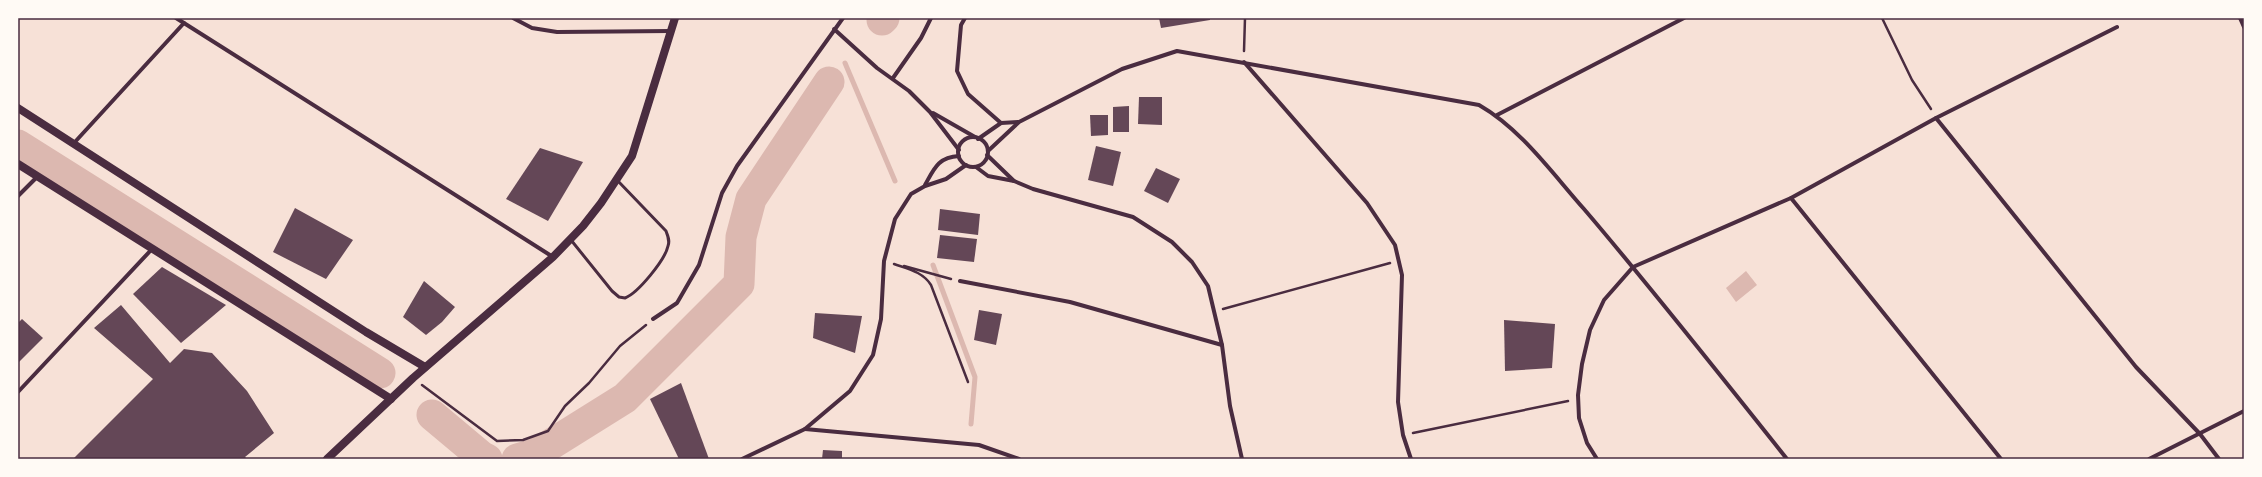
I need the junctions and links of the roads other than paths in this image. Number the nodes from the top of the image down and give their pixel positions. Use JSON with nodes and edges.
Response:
{"nodes":[{"id":1,"x":176,"y":18,"type":"edge"},
{"id":2,"x":512,"y":18,"type":"edge"},
{"id":3,"x":675,"y":18,"type":"edge"},
{"id":4,"x":843,"y":18,"type":"edge"},
{"id":5,"x":931,"y":18,"type":"edge"},
{"id":6,"x":965,"y":18,"type":"edge"},
{"id":7,"x":1684,"y":18,"type":"edge"},
{"id":8,"x":2240,"y":18,"type":"edge"},
{"id":9,"x":184,"y":23,"type":"junction"},
{"id":10,"x":2117,"y":27,"type":"dead end"},
{"id":11,"x":2244,"y":27,"type":"edge"},
{"id":12,"x":834,"y":29,"type":"junction"},
{"id":13,"x":672,"y":31,"type":"junction"},
{"id":14,"x":1244,"y":62,"type":"junction"},
{"id":15,"x":893,"y":78,"type":"junction"},
{"id":16,"x":18,"y":108,"type":"edge"},
{"id":17,"x":930,"y":112,"type":"junction"},
{"id":18,"x":1497,"y":115,"type":"junction"},
{"id":19,"x":1936,"y":118,"type":"junction"},
{"id":20,"x":1019,"y":122,"type":"junction"},
{"id":21,"x":1001,"y":123,"type":"junction"},
{"id":22,"x":977,"y":138,"type":"junction"},
{"id":23,"x":74,"y":143,"type":"junction"},
{"id":24,"x":959,"y":150,"type":"junction"},
{"id":25,"x":988,"y":153,"type":"junction"},
{"id":26,"x":959,"y":156,"type":"junction"},
{"id":27,"x":18,"y":164,"type":"edge"},
{"id":28,"x":966,"y":165,"type":"junction"},
{"id":29,"x":976,"y":167,"type":"junction"},
{"id":30,"x":38,"y":176,"type":"junction"},
{"id":31,"x":617,"y":180,"type":"junction"},
{"id":32,"x":1014,"y":182,"type":"junction"},
{"id":33,"x":925,"y":186,"type":"junction"},
{"id":34,"x":18,"y":196,"type":"edge"},
{"id":35,"x":1791,"y":198,"type":"junction"},
{"id":36,"x":570,"y":239,"type":"junction"},
{"id":37,"x":152,"y":249,"type":"junction"},
{"id":38,"x":553,"y":257,"type":"junction"},
{"id":39,"x":1633,"y":267,"type":"junction"},
{"id":40,"x":960,"y":281,"type":"road end"},
{"id":41,"x":653,"y":319,"type":"road end"},
{"id":42,"x":1222,"y":345,"type":"junction"},
{"id":43,"x":426,"y":367,"type":"junction"},
{"id":44,"x":18,"y":392,"type":"edge"},
{"id":45,"x":391,"y":399,"type":"junction"},
{"id":46,"x":2244,"y":411,"type":"edge"},
{"id":47,"x":805,"y":429,"type":"junction"},
{"id":48,"x":2200,"y":434,"type":"junction"},
{"id":49,"x":330,"y":458,"type":"edge"},
{"id":50,"x":742,"y":459,"type":"edge"},
{"id":51,"x":1019,"y":459,"type":"edge"},
{"id":52,"x":1242,"y":459,"type":"edge"},
{"id":53,"x":1411,"y":459,"type":"edge"},
{"id":54,"x":1597,"y":459,"type":"edge"},
{"id":55,"x":1787,"y":459,"type":"edge"},
{"id":56,"x":2001,"y":459,"type":"edge"},
{"id":57,"x":2150,"y":459,"type":"edge"},
{"id":58,"x":2219,"y":459,"type":"edge"}],
"edges":[{"from":1,"to":9,"type":"street"},
{"from":2,"to":13,"type":"street"},
{"from":3,"to":13,"type":"main road"},
{"from":4,"to":12,"type":"street"},
{"from":5,"to":15,"type":"street"},
{"from":6,"to":21,"type":"street"},
{"from":7,"to":18,"type":"street"},
{"from":8,"to":11,"type":"street"},
{"from":9,"to":23,"type":"street"},
{"from":9,"to":38,"type":"street"},
{"from":10,"to":19,"type":"street"},
{"from":12,"to":15,"type":"street"},
{"from":12,"to":41,"type":"street"},
{"from":13,"to":31,"type":"main road"},
{"from":14,"to":18,"type":"street"},
{"from":14,"to":20,"type":"street"},
{"from":14,"to":53,"type":"street"},
{"from":15,"to":17,"type":"street"},
{"from":16,"to":23,"type":"main road"},
{"from":17,"to":22,"type":"street"},
{"from":17,"to":24,"type":"street"},
{"from":18,"to":39,"type":"street"},
{"from":19,"to":35,"type":"street"},
{"from":19,"to":48,"type":"street"},
{"from":20,"to":21,"type":"street"},
{"from":20,"to":25,"type":"street"},
{"from":21,"to":22,"type":"street"},
{"from":22,"to":24,"type":"street"},
{"from":22,"to":25,"type":"street"},
{"from":23,"to":43,"type":"main road"},
{"from":24,"to":26,"type":"street"},
{"from":25,"to":29,"type":"street"},
{"from":25,"to":32,"type":"street"},
{"from":26,"to":28,"type":"street"},
{"from":26,"to":33,"type":"street"},
{"from":27,"to":30,"type":"main road"},
{"from":28,"to":29,"type":"street"},
{"from":28,"to":33,"type":"street"},
{"from":29,"to":32,"type":"street"},
{"from":30,"to":34,"type":"street"},
{"from":30,"to":37,"type":"main road"},
{"from":31,"to":36,"type":"main road"},
{"from":31,"to":36,"type":"lane"},
{"from":32,"to":42,"type":"street"},
{"from":33,"to":47,"type":"street"},
{"from":35,"to":39,"type":"street"},
{"from":35,"to":56,"type":"street"},
{"from":36,"to":38,"type":"main road"},
{"from":37,"to":44,"type":"street"},
{"from":37,"to":45,"type":"main road"},
{"from":38,"to":43,"type":"main road"},
{"from":39,"to":54,"type":"street"},
{"from":39,"to":55,"type":"street"},
{"from":40,"to":42,"type":"street"},
{"from":42,"to":52,"type":"street"},
{"from":43,"to":45,"type":"main road"},
{"from":45,"to":49,"type":"main road"},
{"from":46,"to":48,"type":"street"},
{"from":47,"to":50,"type":"street"},
{"from":47,"to":51,"type":"street"},
{"from":48,"to":57,"type":"street"},
{"from":48,"to":58,"type":"street"}]}
